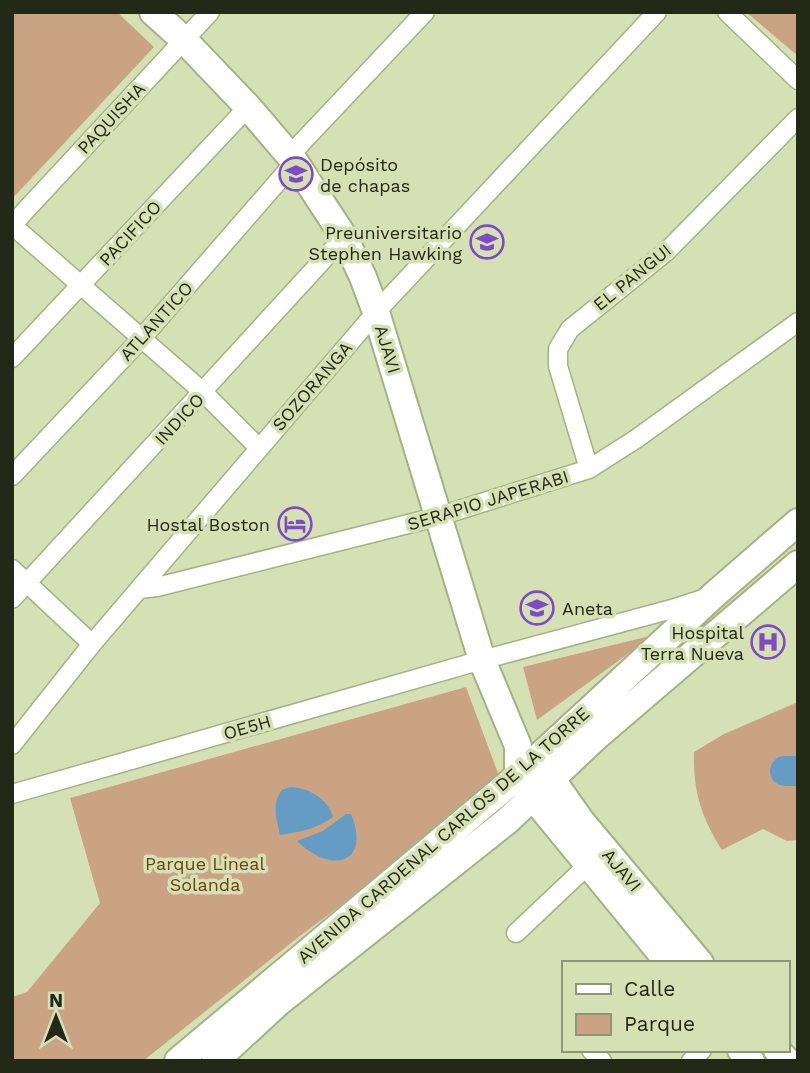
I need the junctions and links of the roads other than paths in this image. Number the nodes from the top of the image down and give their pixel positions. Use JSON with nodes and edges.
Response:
{"nodes":[{"id":1,"x":153,"y":12,"type":"edge"},
{"id":2,"x":210,"y":12,"type":"edge"},
{"id":3,"x":425,"y":12,"type":"edge"},
{"id":4,"x":657,"y":12,"type":"edge"},
{"id":5,"x":727,"y":12,"type":"edge"},
{"id":6,"x":183,"y":39,"type":"junction"},
{"id":7,"x":798,"y":80,"type":"edge"},
{"id":8,"x":248,"y":107,"type":"junction"},
{"id":9,"x":798,"y":118,"type":"edge"},
{"id":10,"x":292,"y":159,"type":"junction"},
{"id":11,"x":12,"y":225,"type":"edge"},
{"id":12,"x":344,"y":237,"type":"junction"},
{"id":13,"x":80,"y":286,"type":"junction"},
{"id":14,"x":376,"y":312,"type":"junction"},
{"id":15,"x":798,"y":322,"type":"edge"},
{"id":16,"x":141,"y":339,"type":"junction"},
{"id":17,"x":12,"y":358,"type":"edge"},
{"id":18,"x":203,"y":393,"type":"junction"},
{"id":19,"x":259,"y":448,"type":"junction"},
{"id":20,"x":589,"y":469,"type":"junction"},
{"id":21,"x":12,"y":476,"type":"edge"},
{"id":22,"x":440,"y":516,"type":"junction"},
{"id":23,"x":798,"y":522,"type":"edge"},
{"id":24,"x":798,"y":564,"type":"edge"},
{"id":25,"x":12,"y":569,"type":"edge"},
{"id":26,"x":27,"y":582,"type":"junction"},
{"id":27,"x":139,"y":589,"type":"junction"},
{"id":28,"x":715,"y":594,"type":"junction"},
{"id":29,"x":12,"y":599,"type":"edge"},
{"id":30,"x":92,"y":644,"type":"junction"},
{"id":31,"x":482,"y":660,"type":"junction"},
{"id":32,"x":12,"y":745,"type":"edge"},
{"id":33,"x":531,"y":771,"type":"junction"},
{"id":34,"x":12,"y":794,"type":"edge"},
{"id":35,"x":589,"y":864,"type":"junction"},
{"id":36,"x":516,"y":933,"type":"dead end"},
{"id":37,"x":667,"y":961,"type":"edge"},
{"id":38,"x":698,"y":961,"type":"edge"},
{"id":39,"x":178,"y":1061,"type":"edge"},
{"id":40,"x":215,"y":1061,"type":"edge"}],
"edges":[{"from":1,"to":6,"type":"street","name":"AJAVI"},
{"from":2,"to":6,"type":"street","name":"PAQUISHA"},
{"from":3,"to":10,"type":"street","name":"ATLANTICO"},
{"from":4,"to":14,"type":"street","name":"SOZORANGA"},
{"from":5,"to":7,"type":"street"},
{"from":6,"to":8,"type":"street","name":"AJAVI"},
{"from":6,"to":11,"type":"street","name":"PAQUISHA"},
{"from":8,"to":10,"type":"street","name":"AJAVI"},
{"from":8,"to":13,"type":"street","name":"PACIFICO"},
{"from":9,"to":20,"type":"street","name":"EL PANGUI"},
{"from":10,"to":12,"type":"street","name":"AJAVI"},
{"from":10,"to":16,"type":"street","name":"ATLANTICO"},
{"from":11,"to":13,"type":"street"},
{"from":12,"to":14,"type":"street","name":"AJAVI"},
{"from":12,"to":18,"type":"street","name":"INDICO"},
{"from":13,"to":16,"type":"street"},
{"from":13,"to":17,"type":"street","name":"PACIFICO"},
{"from":14,"to":19,"type":"street","name":"SOZORANGA"},
{"from":14,"to":22,"type":"street","name":"AJAVI"},
{"from":15,"to":20,"type":"street","name":"SERAPIO JAPERABI"},
{"from":16,"to":18,"type":"street"},
{"from":16,"to":21,"type":"street","name":"ATLANTICO"},
{"from":18,"to":19,"type":"street"},
{"from":18,"to":26,"type":"street","name":"INDICO"},
{"from":19,"to":27,"type":"street","name":"SOZORANGA"},
{"from":20,"to":22,"type":"street","name":"SERAPIO JAPERABI"},
{"from":22,"to":27,"type":"street","name":"SERAPIO JAPERABI"},
{"from":22,"to":31,"type":"street","name":"AJAVI"},
{"from":23,"to":28,"type":"street","name":"AVENIDA CARDENAL CARLOS DE LA TORRE"},
{"from":24,"to":33,"type":"street","name":"AVENIDA CARDENAL CARLOS DE LA TORRE"},
{"from":25,"to":26,"type":"street"},
{"from":26,"to":29,"type":"street","name":"INDICO"},
{"from":26,"to":30,"type":"street"},
{"from":27,"to":30,"type":"street","name":"SOZORANGA"},
{"from":28,"to":31,"type":"street","name":"OE5H"},
{"from":28,"to":33,"type":"street","name":"AVENIDA CARDENAL CARLOS DE LA TORRE"},
{"from":30,"to":32,"type":"street","name":"SOZORANGA"},
{"from":31,"to":33,"type":"street","name":"AJAVI"},
{"from":31,"to":34,"type":"street","name":"OE5H"},
{"from":33,"to":35,"type":"street","name":"AJAVI"},
{"from":33,"to":38,"type":"street","name":"AJAVI"},
{"from":33,"to":39,"type":"street","name":"AVENIDA CARDENAL CARLOS DE LA TORRE"},
{"from":33,"to":40,"type":"street","name":"AVENIDA CARDENAL CARLOS DE LA TORRE"},
{"from":35,"to":36,"type":"street"},
{"from":35,"to":37,"type":"street","name":"AJAVI"}]}
